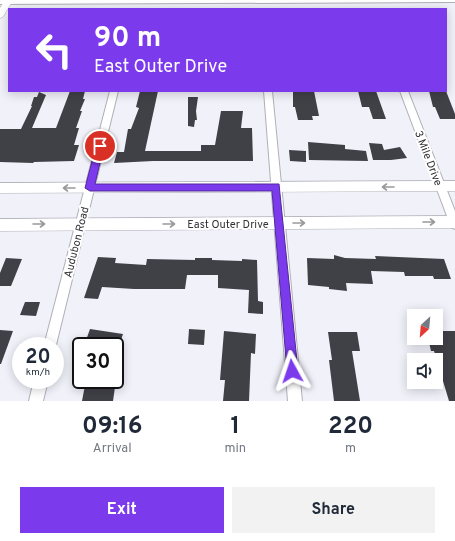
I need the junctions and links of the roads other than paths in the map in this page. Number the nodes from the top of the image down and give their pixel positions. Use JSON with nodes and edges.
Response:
{"nodes":[{"id":1,"x":260,"y":0,"type":"edge"},
{"id":2,"x":368,"y":0,"type":"edge"},
{"id":3,"x":455,"y":0,"type":"edge"},
{"id":4,"x":6,"y":1,"type":"edge"},
{"id":5,"x":137,"y":1,"type":"edge"},
{"id":6,"x":0,"y":15,"type":"edge"},
{"id":7,"x":114,"y":92,"type":"edge"},
{"id":8,"x":268,"y":92,"type":"edge"},
{"id":9,"x":404,"y":92,"type":"edge"},
{"id":10,"x":440,"y":186,"type":"junction"},
{"id":11,"x":455,"y":186,"type":"edge"},
{"id":12,"x":276,"y":187,"type":"junction"},
{"id":13,"x":0,"y":188,"type":"edge"},
{"id":14,"x":90,"y":188,"type":"junction"},
{"id":15,"x":279,"y":223,"type":"junction"},
{"id":16,"x":455,"y":223,"type":"edge"},
{"id":17,"x":81,"y":224,"type":"junction"},
{"id":18,"x":0,"y":225,"type":"edge"},
{"id":19,"x":52,"y":337,"type":"edge"},
{"id":20,"x":39,"y":389,"type":"edge"},
{"id":21,"x":36,"y":401,"type":"edge"},
{"id":22,"x":295,"y":401,"type":"edge"}],
"edges":[{"from":1,"to":2,"type":"street"},
{"from":1,"to":5,"type":"street"},
{"from":2,"to":3,"type":"street"},
{"from":4,"to":5,"type":"street"},
{"from":4,"to":6,"type":"street"},
{"from":7,"to":14,"type":"street","name":"Audubon Road"},
{"from":8,"to":12,"type":"street"},
{"from":9,"to":10,"type":"street","name":"3 Mile Drive"},
{"from":10,"to":11,"type":"street"},
{"from":10,"to":12,"type":"street","one_way":true},
{"from":10,"to":16,"type":"street","name":"3 Mile Drive"},
{"from":12,"to":14,"type":"street"},
{"from":12,"to":15,"type":"street"},
{"from":14,"to":13,"type":"street","one_way":true},
{"from":14,"to":17,"type":"street","name":"Audubon Road"},
{"from":15,"to":16,"type":"street","name":"East Outer Drive","one_way":true},
{"from":17,"to":15,"type":"street","name":"East Outer Drive","one_way":true},
{"from":15,"to":22,"type":"street"},
{"from":18,"to":17,"type":"street","name":"East Outer Drive","one_way":true},
{"from":17,"to":19,"type":"street","name":"Audubon Road"},
{"from":20,"to":21,"type":"street"}]}
